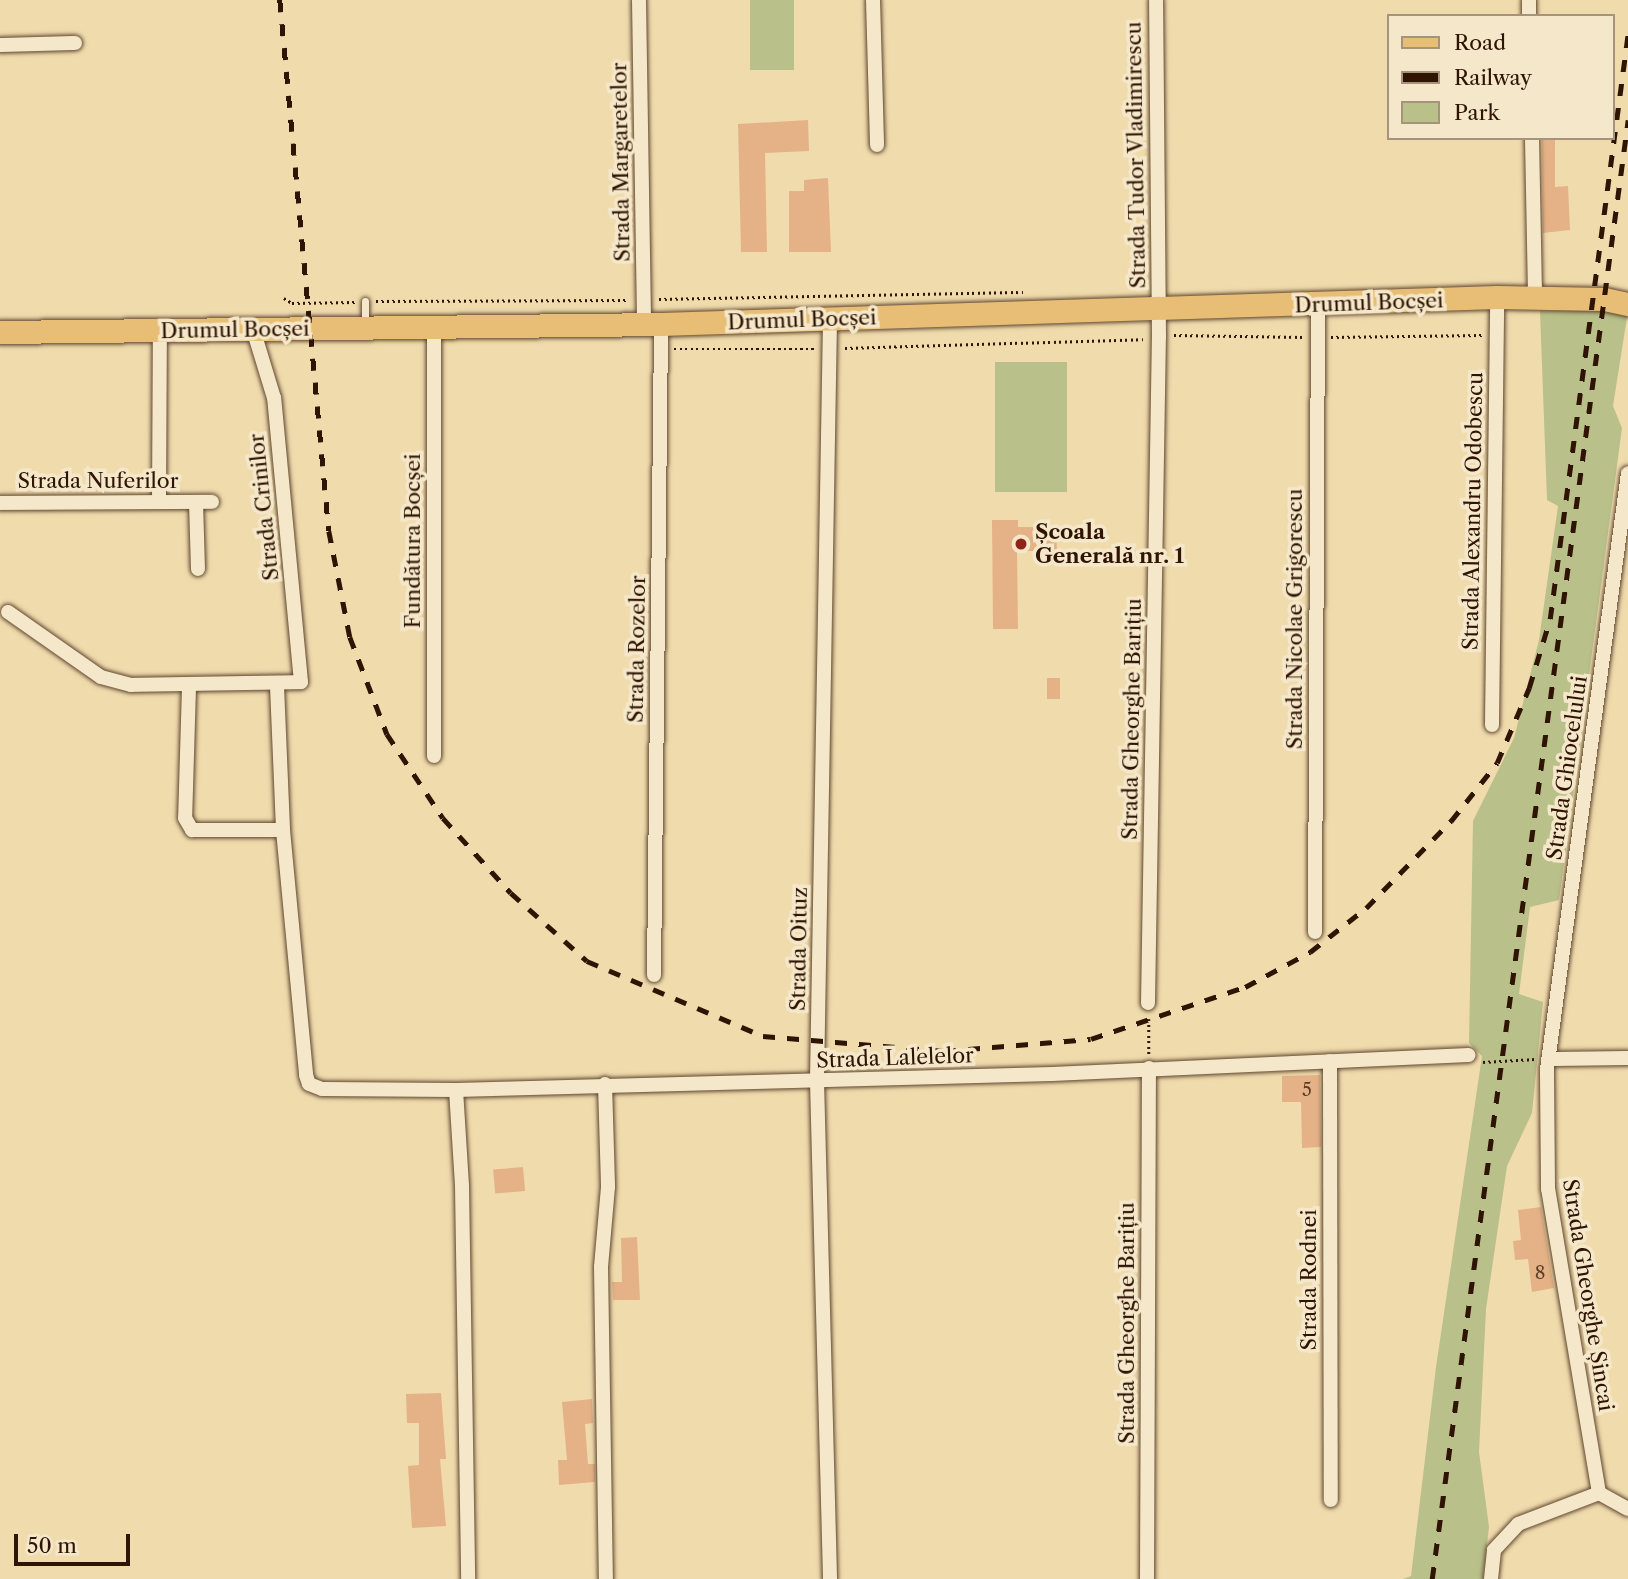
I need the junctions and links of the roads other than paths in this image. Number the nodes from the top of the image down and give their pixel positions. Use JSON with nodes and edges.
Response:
{"nodes":[{"id":1,"x":639,"y":0,"type":"edge"},
{"id":2,"x":873,"y":0,"type":"edge"},
{"id":3,"x":1156,"y":0,"type":"edge"},
{"id":4,"x":75,"y":43,"type":"dead end"},
{"id":5,"x":0,"y":45,"type":"edge"},
{"id":6,"x":1532,"y":140,"type":"edge"},
{"id":7,"x":877,"y":145,"type":"dead end"},
{"id":8,"x":1497,"y":298,"type":"junction"},
{"id":9,"x":1535,"y":298,"type":"junction"},
{"id":10,"x":365,"y":301,"type":"road end"},
{"id":11,"x":1628,"y":304,"type":"edge"},
{"id":12,"x":1318,"y":306,"type":"junction"},
{"id":13,"x":1159,"y":310,"type":"junction"},
{"id":14,"x":830,"y":320,"type":"junction"},
{"id":15,"x":653,"y":324,"type":"junction"},
{"id":16,"x":434,"y":326,"type":"junction"},
{"id":17,"x":365,"y":328,"type":"junction"},
{"id":18,"x":160,"y":330,"type":"junction"},
{"id":19,"x":253,"y":330,"type":"junction"},
{"id":20,"x":0,"y":332,"type":"edge"},
{"id":21,"x":1628,"y":473,"type":"edge"},
{"id":22,"x":159,"y":502,"type":"junction"},
{"id":23,"x":196,"y":502,"type":"junction"},
{"id":24,"x":212,"y":502,"type":"dead end"},
{"id":25,"x":0,"y":503,"type":"edge"},
{"id":26,"x":198,"y":569,"type":"dead end"},
{"id":27,"x":8,"y":612,"type":"dead end"},
{"id":28,"x":277,"y":686,"type":"junction"},
{"id":29,"x":189,"y":687,"type":"junction"},
{"id":30,"x":1492,"y":725,"type":"dead end"},
{"id":31,"x":434,"y":756,"type":"dead end"},
{"id":32,"x":283,"y":830,"type":"junction"},
{"id":33,"x":1315,"y":932,"type":"dead end"},
{"id":34,"x":654,"y":975,"type":"dead end"},
{"id":35,"x":1149,"y":1003,"type":"road end"},
{"id":36,"x":1469,"y":1055,"type":"road end"},
{"id":37,"x":1628,"y":1059,"type":"edge"},
{"id":38,"x":1330,"y":1060,"type":"junction"},
{"id":39,"x":1548,"y":1064,"type":"junction"},
{"id":40,"x":1149,"y":1068,"type":"junction"},
{"id":41,"x":817,"y":1081,"type":"junction"},
{"id":42,"x":605,"y":1084,"type":"junction"},
{"id":43,"x":456,"y":1090,"type":"junction"},
{"id":44,"x":1599,"y":1493,"type":"junction"},
{"id":45,"x":1331,"y":1500,"type":"dead end"},
{"id":46,"x":1628,"y":1509,"type":"edge"},
{"id":47,"x":468,"y":1579,"type":"edge"},
{"id":48,"x":606,"y":1579,"type":"edge"},
{"id":49,"x":830,"y":1579,"type":"edge"},
{"id":50,"x":1147,"y":1579,"type":"edge"},
{"id":51,"x":1491,"y":1579,"type":"edge"}],
"edges":[{"from":1,"to":15,"type":"street","name":"Strada Margaretelor"},
{"from":2,"to":7,"type":"street"},
{"from":3,"to":13,"type":"street","name":"Strada Tudor Vladimirescu"},
{"from":4,"to":5,"type":"street"},
{"from":6,"to":9,"type":"street"},
{"from":8,"to":9,"type":"main road","name":"Drumul Bocșei"},
{"from":8,"to":12,"type":"main road","name":"Drumul Bocșei"},
{"from":8,"to":30,"type":"street","name":"Strada Alexandru Odobescu"},
{"from":9,"to":11,"type":"main road","name":"Drumul Bocșei"},
{"from":10,"to":17,"type":"lane"},
{"from":12,"to":13,"type":"main road","name":"Drumul Bocșei"},
{"from":12,"to":33,"type":"street","name":"Strada Nicolae Grigorescu"},
{"from":13,"to":14,"type":"main road","name":"Drumul Bocșei"},
{"from":13,"to":35,"type":"street","name":"Strada Gheorghe Barițiu"},
{"from":14,"to":15,"type":"main road","name":"Drumul Bocșei"},
{"from":14,"to":41,"type":"street","name":"Strada Oituz"},
{"from":15,"to":16,"type":"main road","name":"Drumul Bocșei"},
{"from":15,"to":34,"type":"street","name":"Strada Rozelor"},
{"from":16,"to":17,"type":"main road","name":"Drumul Bocșei"},
{"from":16,"to":31,"type":"street","name":"Fundătura Bocșei"},
{"from":17,"to":19,"type":"main road","name":"Drumul Bocșei"},
{"from":18,"to":19,"type":"main road","name":"Drumul Bocșei"},
{"from":18,"to":20,"type":"main road","name":"Drumul Bocșei"},
{"from":18,"to":22,"type":"street"},
{"from":19,"to":28,"type":"street","name":"Strada Crinilor"},
{"from":21,"to":39,"type":"street","name":"Strada Ghiocelului"},
{"from":22,"to":23,"type":"street","name":"Strada Nuferilor"},
{"from":22,"to":25,"type":"street","name":"Strada Nuferilor"},
{"from":23,"to":24,"type":"street","name":"Strada Nuferilor"},
{"from":23,"to":26,"type":"street","name":"Strada Nuferilor"},
{"from":27,"to":29,"type":"street"},
{"from":28,"to":29,"type":"street"},
{"from":28,"to":32,"type":"street"},
{"from":29,"to":32,"type":"street"},
{"from":32,"to":43,"type":"street","name":"Strada Lalelelor"},
{"from":36,"to":38,"type":"street","name":"Strada Lalelelor"},
{"from":37,"to":39,"type":"street"},
{"from":38,"to":40,"type":"street","name":"Strada Lalelelor"},
{"from":38,"to":45,"type":"street","name":"Strada Rodnei"},
{"from":39,"to":44,"type":"street","name":"Strada Gheorghe Șincai"},
{"from":40,"to":41,"type":"street","name":"Strada Lalelelor"},
{"from":40,"to":50,"type":"street","name":"Strada Gheorghe Barițiu"},
{"from":41,"to":42,"type":"street","name":"Strada Lalelelor"},
{"from":41,"to":49,"type":"street","name":"Strada Oituz"},
{"from":42,"to":43,"type":"street","name":"Strada Lalelelor"},
{"from":42,"to":48,"type":"street"},
{"from":43,"to":47,"type":"street"},
{"from":44,"to":46,"type":"street"},
{"from":44,"to":51,"type":"street"}]}
